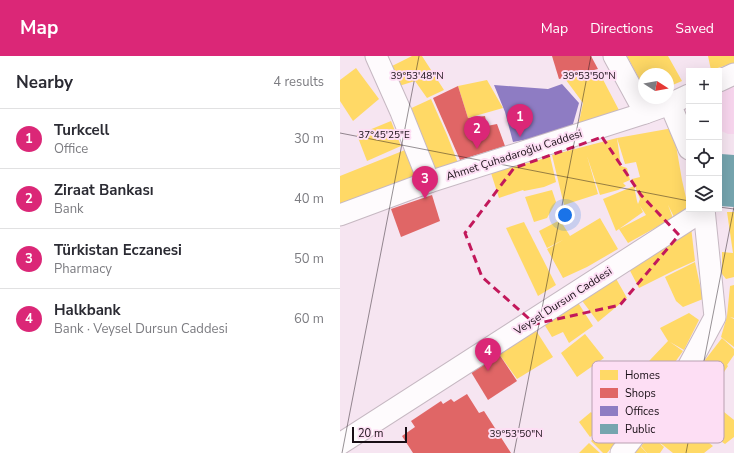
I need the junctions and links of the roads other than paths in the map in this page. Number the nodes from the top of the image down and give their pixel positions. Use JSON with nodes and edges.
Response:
{"nodes":[{"id":1,"x":376,"y":56,"type":"edge"},
{"id":2,"x":614,"y":56,"type":"edge"},
{"id":3,"x":734,"y":74,"type":"edge"},
{"id":4,"x":722,"y":80,"type":"edge"},
{"id":5,"x":686,"y":96,"type":"edge"},
{"id":6,"x":674,"y":102,"type":"edge"},
{"id":7,"x":670,"y":104,"type":"joint"},
{"id":8,"x":644,"y":113,"type":"junction"},
{"id":9,"x":686,"y":142,"type":"edge"},
{"id":10,"x":429,"y":182,"type":"junction"},
{"id":11,"x":699,"y":212,"type":"edge"},
{"id":12,"x":704,"y":212,"type":"edge"},
{"id":13,"x":340,"y":215,"type":"edge"},
{"id":14,"x":691,"y":361,"type":"edge"},
{"id":15,"x":629,"y":443,"type":"edge"},
{"id":16,"x":340,"y":444,"type":"edge"},
{"id":17,"x":621,"y":453,"type":"edge"}],
"edges":[{"from":1,"to":10,"type":"street"},
{"from":2,"to":8,"type":"street"},
{"from":3,"to":4,"type":"street"},
{"from":5,"to":6,"type":"street","name":"Ahmet Çuhadaroğlu Caddesi"},
{"from":7,"to":8,"type":"street","name":"Ahmet Çuhadaroğlu Caddesi"},
{"from":7,"to":9,"type":"street"},
{"from":8,"to":10,"type":"street","name":"Ahmet Çuhadaroğlu Caddesi"},
{"from":10,"to":13,"type":"street","name":"Ahmet Çuhadaroğlu Caddesi"},
{"from":11,"to":16,"type":"street","name":"Veysel Dursun Caddesi"},
{"from":12,"to":14,"type":"street"},
{"from":15,"to":17,"type":"street"}]}
